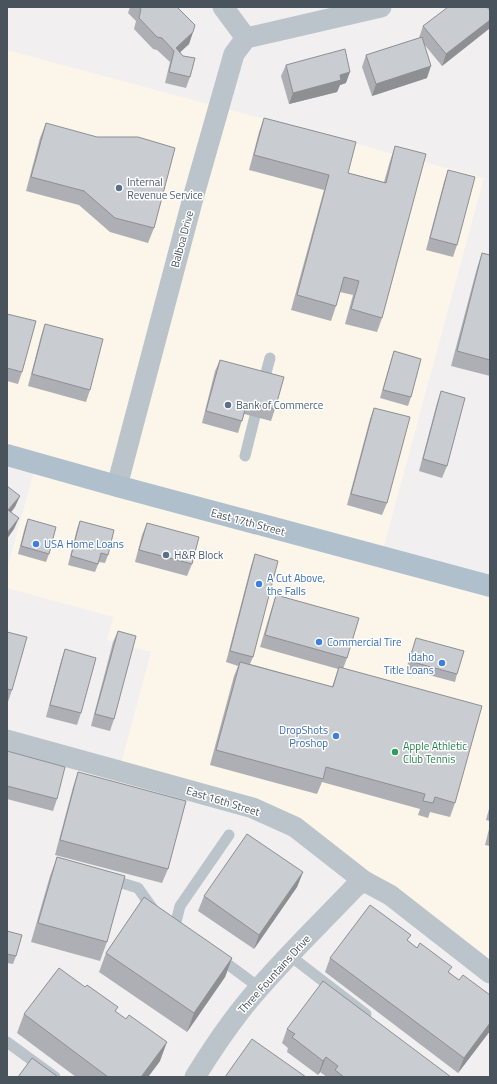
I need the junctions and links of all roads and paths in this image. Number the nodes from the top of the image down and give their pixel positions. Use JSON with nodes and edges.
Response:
{"nodes":[{"id":1,"x":223,"y":7,"type":"edge"},
{"id":2,"x":381,"y":7,"type":"edge"},
{"id":3,"x":246,"y":38,"type":"junction"},
{"id":4,"x":270,"y":358,"type":"dead end"},
{"id":5,"x":263,"y":384,"type":"edge"},
{"id":6,"x":255,"y":416,"type":"edge"},
{"id":7,"x":7,"y":455,"type":"edge"},
{"id":8,"x":245,"y":456,"type":"dead end"},
{"id":9,"x":117,"y":486,"type":"junction"},
{"id":10,"x":490,"y":586,"type":"edge"},
{"id":11,"x":7,"y":740,"type":"edge"},
{"id":12,"x":229,"y":835,"type":"dead end"},
{"id":13,"x":102,"y":877,"type":"edge"},
{"id":14,"x":364,"y":881,"type":"junction"},
{"id":15,"x":207,"y":949,"type":"edge"},
{"id":16,"x":289,"y":955,"type":"junction"},
{"id":17,"x":490,"y":973,"type":"edge"},
{"id":18,"x":260,"y":988,"type":"junction"},
{"id":19,"x":372,"y":1019,"type":"edge"},
{"id":20,"x":7,"y":1042,"type":"edge"},
{"id":21,"x":55,"y":1077,"type":"edge"},
{"id":22,"x":195,"y":1077,"type":"edge"}],
"edges":[{"from":1,"to":3,"type":"street"},
{"from":2,"to":3,"type":"street"},
{"from":3,"to":9,"type":"street","name":"Balboa Drive"},
{"from":4,"to":5,"type":"lane"},
{"from":6,"to":8,"type":"lane"},
{"from":7,"to":9,"type":"main road","name":"East 17th Street"},
{"from":9,"to":10,"type":"main road","name":"East 17th Street"},
{"from":11,"to":14,"type":"street","name":"East 16th Street"},
{"from":12,"to":13,"type":"lane"},
{"from":14,"to":16,"type":"street","name":"Three Fountains Drive"},
{"from":14,"to":17,"type":"street","name":"East 16th Street"},
{"from":15,"to":18,"type":"lane"},
{"from":16,"to":18,"type":"street","name":"Three Fountains Drive"},
{"from":16,"to":19,"type":"lane"},
{"from":18,"to":22,"type":"street","name":"Three Fountains Drive"},
{"from":20,"to":21,"type":"lane"}]}
